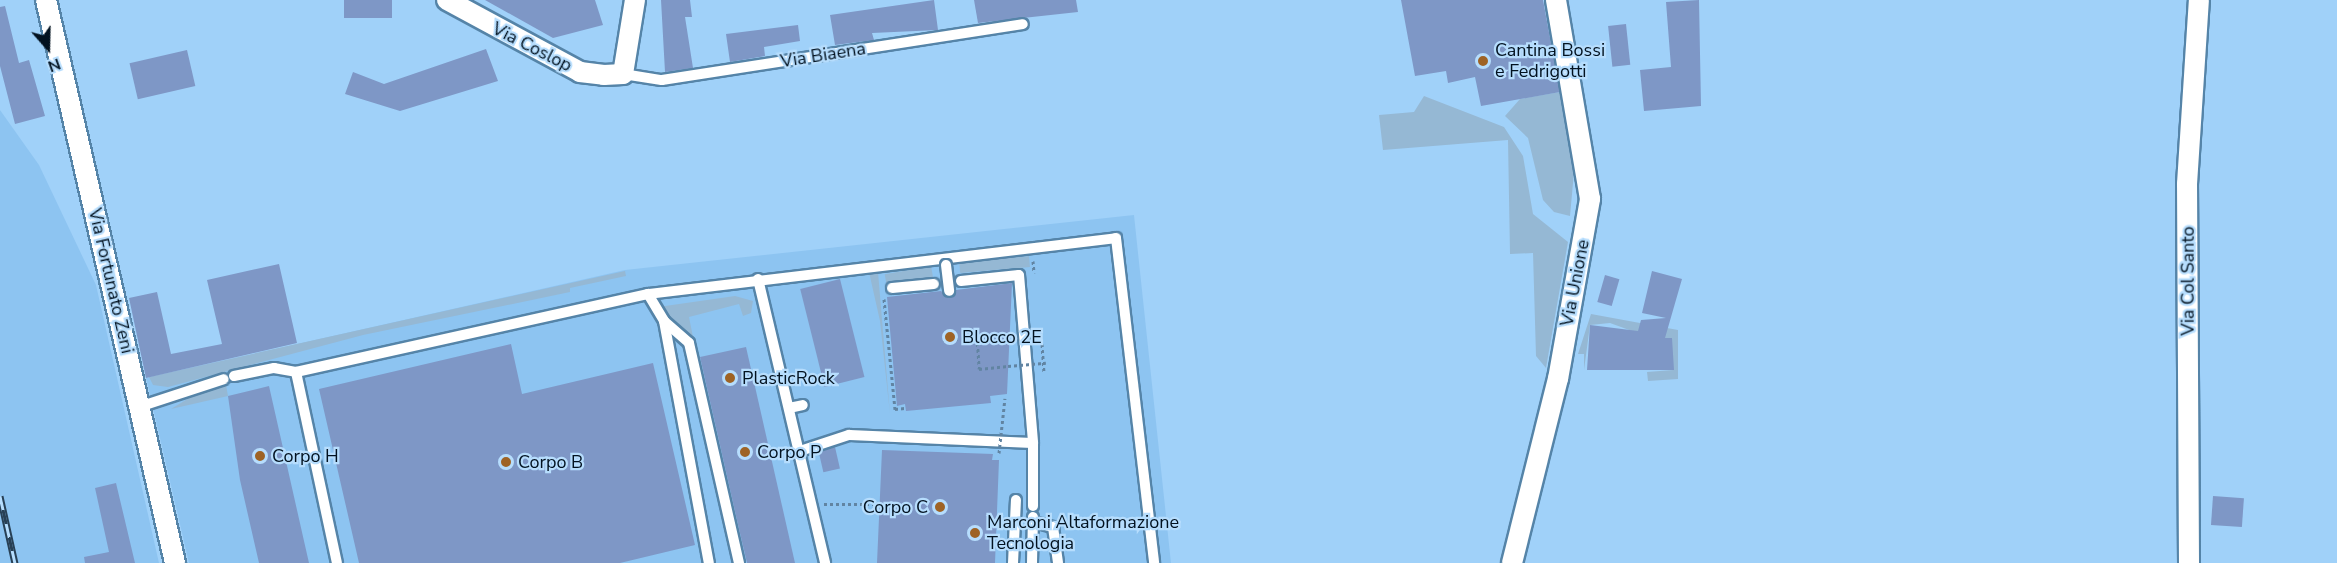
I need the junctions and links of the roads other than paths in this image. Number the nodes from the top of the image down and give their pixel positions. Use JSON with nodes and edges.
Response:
{"nodes":[{"id":1,"x":46,"y":0,"type":"edge"},
{"id":2,"x":447,"y":0,"type":"edge"},
{"id":3,"x":635,"y":0,"type":"edge"},
{"id":4,"x":1556,"y":0,"type":"edge"},
{"id":5,"x":2199,"y":0,"type":"edge"},
{"id":6,"x":1023,"y":24,"type":"dead end"},
{"id":7,"x":623,"y":74,"type":"junction"},
{"id":8,"x":946,"y":261,"type":"junction"},
{"id":9,"x":758,"y":279,"type":"junction"},
{"id":10,"x":961,"y":281,"type":"dead end"},
{"id":11,"x":934,"y":284,"type":"dead end"},
{"id":12,"x":887,"y":291,"type":"road end"},
{"id":13,"x":949,"y":291,"type":"dead end"},
{"id":14,"x":648,"y":294,"type":"junction"},
{"id":15,"x":664,"y":321,"type":"junction"},
{"id":16,"x":296,"y":372,"type":"junction"},
{"id":17,"x":803,"y":405,"type":"dead end"},
{"id":18,"x":139,"y":407,"type":"junction"},
{"id":19,"x":789,"y":408,"type":"junction"},
{"id":20,"x":1033,"y":443,"type":"junction"},
{"id":21,"x":800,"y":451,"type":"junction"},
{"id":22,"x":1016,"y":500,"type":"dead end"},
{"id":23,"x":1033,"y":514,"type":"junction"},
{"id":24,"x":175,"y":563,"type":"edge"},
{"id":25,"x":337,"y":563,"type":"edge"},
{"id":26,"x":709,"y":563,"type":"edge"},
{"id":27,"x":739,"y":563,"type":"edge"},
{"id":28,"x":825,"y":563,"type":"edge"},
{"id":29,"x":1013,"y":563,"type":"edge"},
{"id":30,"x":1032,"y":563,"type":"edge"},
{"id":31,"x":1058,"y":563,"type":"edge"},
{"id":32,"x":1154,"y":563,"type":"edge"},
{"id":33,"x":1512,"y":563,"type":"edge"},
{"id":34,"x":2190,"y":563,"type":"edge"}],
"edges":[{"from":1,"to":18,"type":"street","name":"Via Fortunato Zeni"},
{"from":2,"to":7,"type":"street","name":"Via Coslop"},
{"from":3,"to":7,"type":"street"},
{"from":4,"to":33,"type":"street","name":"Via Unione"},
{"from":5,"to":34,"type":"street","name":"Via Col Santo"},
{"from":6,"to":7,"type":"lane","name":"Via Biaena"},
{"from":8,"to":9,"type":"lane"},
{"from":8,"to":13,"type":"lane","bridge":true},
{"from":8,"to":32,"type":"lane"},
{"from":9,"to":14,"type":"lane"},
{"from":9,"to":19,"type":"lane"},
{"from":10,"to":20,"type":"lane"},
{"from":11,"to":12,"type":"lane"},
{"from":14,"to":15,"type":"lane"},
{"from":14,"to":16,"type":"lane"},
{"from":15,"to":26,"type":"lane"},
{"from":15,"to":27,"type":"lane"},
{"from":16,"to":18,"type":"lane"},
{"from":16,"to":25,"type":"lane"},
{"from":17,"to":19,"type":"lane"},
{"from":18,"to":24,"type":"street","name":"Via Fortunato Zeni"},
{"from":19,"to":21,"type":"lane"},
{"from":20,"to":21,"type":"lane"},
{"from":20,"to":23,"type":"lane"},
{"from":21,"to":28,"type":"lane"},
{"from":22,"to":29,"type":"lane"},
{"from":23,"to":30,"type":"lane"},
{"from":23,"to":31,"type":"lane"}]}
